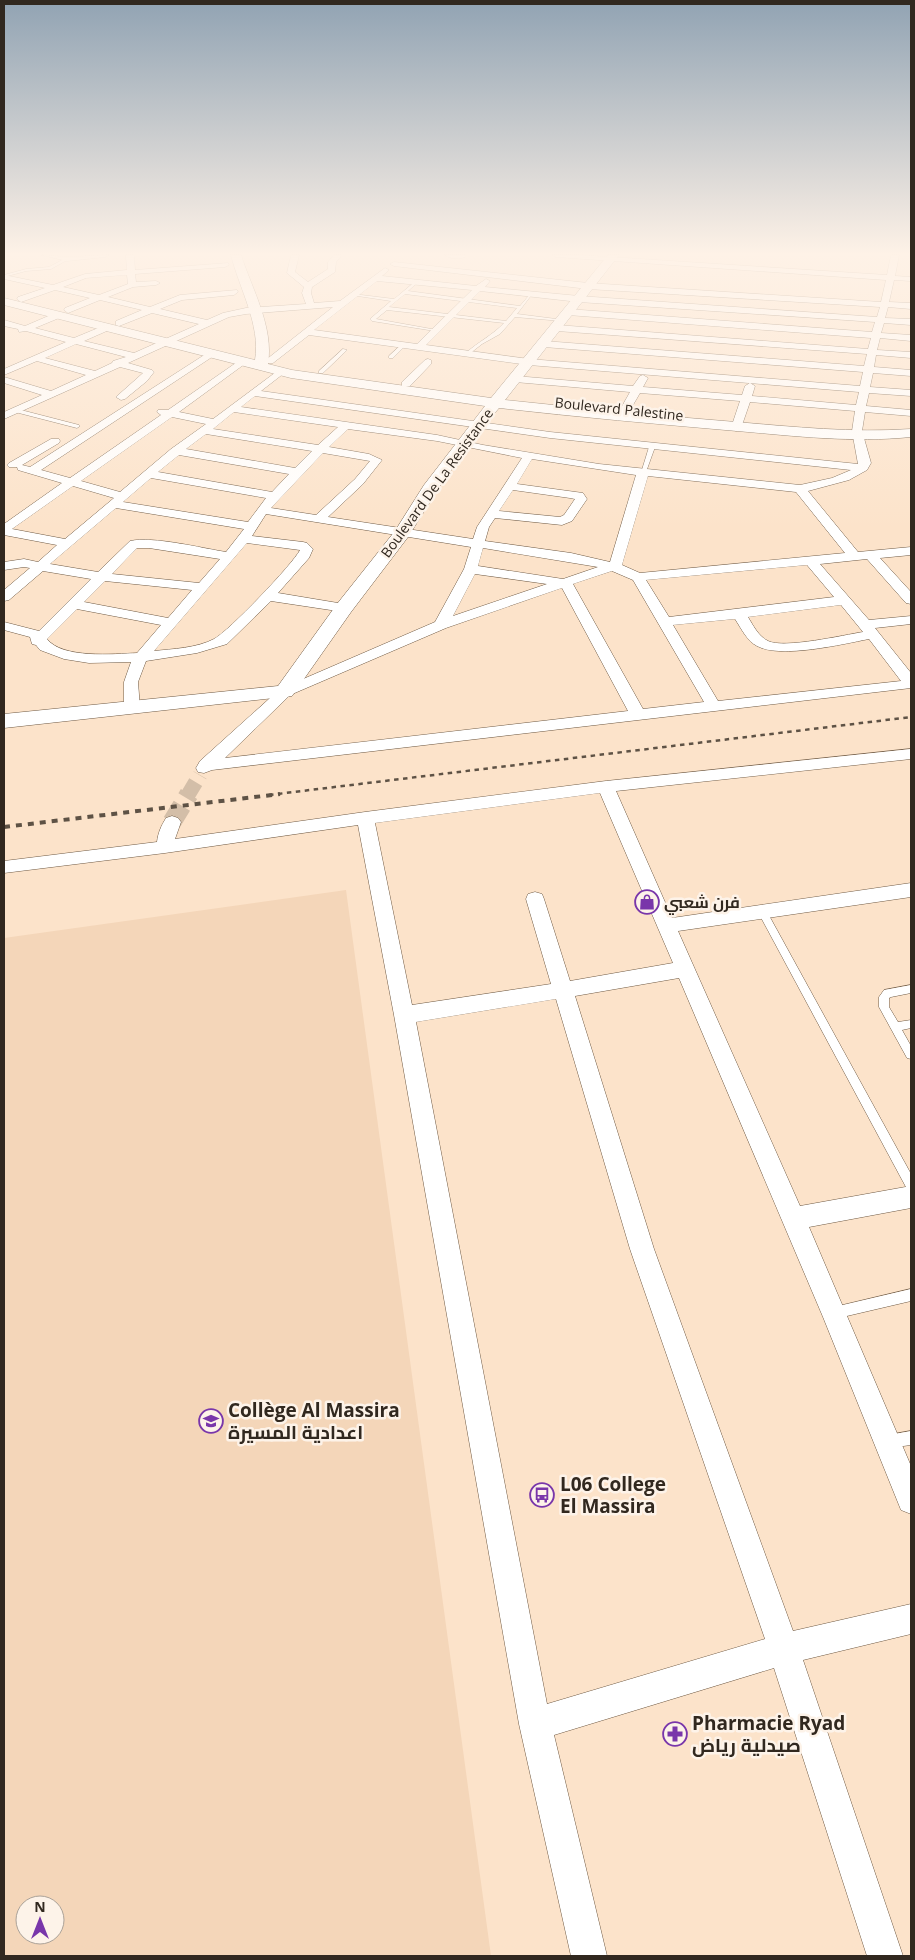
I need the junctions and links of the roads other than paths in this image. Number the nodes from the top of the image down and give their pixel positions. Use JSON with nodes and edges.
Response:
{"nodes":[{"id":1,"x":63,"y":346,"type":"edge"},
{"id":2,"x":93,"y":346,"type":"edge"},
{"id":3,"x":155,"y":346,"type":"edge"},
{"id":4,"x":193,"y":346,"type":"edge"},
{"id":5,"x":201,"y":346,"type":"edge"},
{"id":6,"x":251,"y":346,"type":"edge"},
{"id":7,"x":262,"y":346,"type":"edge"},
{"id":8,"x":282,"y":346,"type":"edge"},
{"id":9,"x":333,"y":346,"type":"edge"},
{"id":10,"x":402,"y":346,"type":"edge"},
{"id":11,"x":415,"y":346,"type":"edge"},
{"id":12,"x":476,"y":346,"type":"edge"},
{"id":13,"x":542,"y":346,"type":"edge"},
{"id":14,"x":575,"y":346,"type":"edge"},
{"id":15,"x":660,"y":346,"type":"edge"},
{"id":16,"x":766,"y":346,"type":"edge"},
{"id":17,"x":800,"y":346,"type":"edge"},
{"id":18,"x":874,"y":346,"type":"edge"},
{"id":19,"x":419,"y":347,"type":"joint"},
{"id":20,"x":345,"y":350,"type":"junction"},
{"id":21,"x":358,"y":352,"type":"dead end"},
{"id":22,"x":873,"y":352,"type":"junction"},
{"id":23,"x":212,"y":353,"type":"junction"},
{"id":24,"x":657,"y":353,"type":"junction"},
{"id":25,"x":468,"y":354,"type":"junction"},
{"id":26,"x":911,"y":355,"type":"edge"},
{"id":27,"x":133,"y":356,"type":"junction"},
{"id":28,"x":387,"y":356,"type":"joint"},
{"id":29,"x":485,"y":356,"type":"junction"},
{"id":30,"x":36,"y":358,"type":"junction"},
{"id":31,"x":257,"y":361,"type":"junction"},
{"id":32,"x":760,"y":361,"type":"junction"},
{"id":33,"x":529,"y":362,"type":"junction"},
{"id":34,"x":116,"y":364,"type":"junction"},
{"id":35,"x":475,"y":366,"type":"dead end"},
{"id":36,"x":869,"y":369,"type":"junction"},
{"id":37,"x":5,"y":370,"type":"edge"},
{"id":38,"x":647,"y":371,"type":"junction"},
{"id":39,"x":280,"y":372,"type":"junction"},
{"id":40,"x":321,"y":372,"type":"junction"},
{"id":41,"x":911,"y":373,"type":"edge"},
{"id":42,"x":94,"y":374,"type":"junction"},
{"id":43,"x":516,"y":379,"type":"junction"},
{"id":44,"x":4,"y":380,"type":"edge"},
{"id":45,"x":752,"y":380,"type":"junction"},
{"id":46,"x":406,"y":384,"type":"junction"},
{"id":47,"x":638,"y":388,"type":"junction"},
{"id":48,"x":864,"y":388,"type":"junction"},
{"id":49,"x":911,"y":392,"type":"edge"},
{"id":50,"x":254,"y":393,"type":"junction"},
{"id":51,"x":50,"y":394,"type":"junction"},
{"id":52,"x":746,"y":398,"type":"junction"},
{"id":53,"x":499,"y":399,"type":"junction"},
{"id":54,"x":115,"y":402,"type":"dead end"},
{"id":55,"x":130,"y":406,"type":"junction"},
{"id":56,"x":232,"y":409,"type":"junction"},
{"id":57,"x":860,"y":409,"type":"junction"},
{"id":58,"x":17,"y":411,"type":"junction"},
{"id":59,"x":169,"y":413,"type":"junction"},
{"id":60,"x":911,"y":413,"type":"edge"},
{"id":61,"x":623,"y":414,"type":"junction"},
{"id":62,"x":4,"y":416,"type":"edge"},
{"id":63,"x":214,"y":422,"type":"junction"},
{"id":64,"x":81,"y":424,"type":"joint"},
{"id":65,"x":737,"y":424,"type":"junction"},
{"id":66,"x":346,"y":425,"type":"junction"},
{"id":67,"x":476,"y":425,"type":"junction"},
{"id":68,"x":202,"y":430,"type":"junction"},
{"id":69,"x":858,"y":433,"type":"junction"},
{"id":70,"x":911,"y":433,"type":"edge"},
{"id":71,"x":462,"y":443,"type":"junction"},
{"id":72,"x":652,"y":447,"type":"junction"},
{"id":73,"x":322,"y":449,"type":"junction"},
{"id":74,"x":176,"y":451,"type":"junction"},
{"id":75,"x":529,"y":456,"type":"junction"},
{"id":76,"x":8,"y":464,"type":"edge"},
{"id":77,"x":858,"y":470,"type":"junction"},
{"id":78,"x":31,"y":471,"type":"junction"},
{"id":79,"x":299,"y":472,"type":"junction"},
{"id":80,"x":643,"y":472,"type":"junction"},
{"id":81,"x":148,"y":474,"type":"junction"},
{"id":82,"x":69,"y":483,"type":"junction"},
{"id":83,"x":508,"y":486,"type":"junction"},
{"id":84,"x":800,"y":489,"type":"junction"},
{"id":85,"x":276,"y":496,"type":"junction"},
{"id":86,"x":116,"y":500,"type":"junction"},
{"id":87,"x":264,"y":510,"type":"junction"},
{"id":88,"x":491,"y":514,"type":"junction"},
{"id":89,"x":319,"y":519,"type":"junction"},
{"id":90,"x":250,"y":526,"type":"junction"},
{"id":91,"x":4,"y":530,"type":"edge"},
{"id":92,"x":402,"y":533,"type":"junction"},
{"id":93,"x":244,"y":539,"type":"junction"},
{"id":94,"x":67,"y":543,"type":"junction"},
{"id":95,"x":477,"y":544,"type":"junction"},
{"id":96,"x":911,"y":551,"type":"edge"},
{"id":97,"x":870,"y":554,"type":"junction"},
{"id":98,"x":228,"y":556,"type":"junction"},
{"id":99,"x":853,"y":556,"type":"junction"},
{"id":100,"x":810,"y":560,"type":"junction"},
{"id":101,"x":4,"y":566,"type":"edge"},
{"id":102,"x":615,"y":566,"type":"junction"},
{"id":103,"x":38,"y":567,"type":"junction"},
{"id":104,"x":471,"y":569,"type":"junction"},
{"id":105,"x":102,"y":577,"type":"junction"},
{"id":106,"x":638,"y":577,"type":"junction"},
{"id":107,"x":566,"y":583,"type":"junction"},
{"id":108,"x":201,"y":587,"type":"junction"},
{"id":109,"x":268,"y":596,"type":"junction"},
{"id":110,"x":4,"y":597,"type":"edge"},
{"id":111,"x":910,"y":597,"type":"edge"},
{"id":112,"x":844,"y":600,"type":"junction"},
{"id":113,"x":75,"y":604,"type":"junction"},
{"id":114,"x":344,"y":608,"type":"junction"},
{"id":115,"x":739,"y":614,"type":"junction"},
{"id":116,"x":911,"y":620,"type":"edge"},
{"id":117,"x":169,"y":622,"type":"junction"},
{"id":118,"x":664,"y":622,"type":"junction"},
{"id":119,"x":441,"y":625,"type":"junction"},
{"id":120,"x":4,"y":626,"type":"edge"},
{"id":121,"x":869,"y":629,"type":"junction"},
{"id":122,"x":37,"y":641,"type":"junction"},
{"id":123,"x":140,"y":658,"type":"junction"},
{"id":124,"x":911,"y":683,"type":"edge"},
{"id":125,"x":285,"y":692,"type":"junction"},
{"id":126,"x":713,"y":705,"type":"junction"},
{"id":127,"x":132,"y":708,"type":"junction"},
{"id":128,"x":638,"y":714,"type":"junction"},
{"id":129,"x":4,"y":721,"type":"edge"},
{"id":130,"x":911,"y":754,"type":"edge"},
{"id":131,"x":606,"y":787,"type":"junction"},
{"id":132,"x":364,"y":818,"type":"junction"},
{"id":133,"x":172,"y":822,"type":"tunnel mouth"},
{"id":134,"x":165,"y":847,"type":"junction"},
{"id":135,"x":4,"y":867,"type":"edge"},
{"id":136,"x":911,"y":890,"type":"edge"},
{"id":137,"x":535,"y":899,"type":"dead end"},
{"id":138,"x":763,"y":912,"type":"junction"},
{"id":139,"x":667,"y":926,"type":"junction"},
{"id":140,"x":684,"y":969,"type":"junction"},
{"id":141,"x":911,"y":988,"type":"edge"},
{"id":142,"x":564,"y":990,"type":"junction"},
{"id":143,"x":404,"y":1015,"type":"junction"},
{"id":144,"x":911,"y":1024,"type":"edge"},
{"id":145,"x":896,"y":1027,"type":"junction"},
{"id":146,"x":911,"y":1055,"type":"edge"},
{"id":147,"x":911,"y":1185,"type":"edge"},
{"id":148,"x":911,"y":1197,"type":"edge"},
{"id":149,"x":793,"y":1219,"type":"junction"},
{"id":150,"x":911,"y":1295,"type":"edge"},
{"id":151,"x":834,"y":1313,"type":"junction"},
{"id":152,"x":911,"y":1438,"type":"edge"},
{"id":153,"x":887,"y":1442,"type":"junction"},
{"id":154,"x":911,"y":1500,"type":"edge"},
{"id":155,"x":911,"y":1619,"type":"edge"},
{"id":156,"x":784,"y":1649,"type":"junction"},
{"id":157,"x":535,"y":1724,"type":"junction"},
{"id":158,"x":589,"y":1956,"type":"edge"},
{"id":159,"x":885,"y":1956,"type":"edge"}],
"edges":[{"from":1,"to":30,"type":"street"},
{"from":2,"to":27,"type":"street"},
{"from":3,"to":27,"type":"street"},
{"from":4,"to":23,"type":"street","name":"Boulevard Palestine"},
{"from":5,"to":31,"type":"street","name":"Boulevard Palestine"},
{"from":6,"to":31,"type":"street"},
{"from":7,"to":31,"type":"street"},
{"from":8,"to":31,"type":"street"},
{"from":9,"to":20,"type":"street"},
{"from":10,"to":28,"type":"lane"},
{"from":11,"to":19,"type":"street"},
{"from":12,"to":25,"type":"lane"},
{"from":13,"to":33,"type":"street","name":"Boulevard De La Resistance"},
{"from":14,"to":24,"type":"street"},
{"from":15,"to":24,"type":"street"},
{"from":16,"to":32,"type":"street"},
{"from":17,"to":22,"type":"street"},
{"from":18,"to":22,"type":"street"},
{"from":19,"to":25,"type":"street"},
{"from":20,"to":21,"type":"street"},
{"from":20,"to":40,"type":"lane"},
{"from":22,"to":26,"type":"street"},
{"from":22,"to":36,"type":"street"},
{"from":23,"to":31,"type":"street","name":"Boulevard Palestine"},
{"from":23,"to":55,"type":"street"},
{"from":24,"to":32,"type":"street"},
{"from":24,"to":38,"type":"street"},
{"from":25,"to":29,"type":"street"},
{"from":27,"to":34,"type":"street"},
{"from":28,"to":46,"type":"street"},
{"from":29,"to":33,"type":"street"},
{"from":29,"to":35,"type":"street"},
{"from":30,"to":37,"type":"street"},
{"from":30,"to":42,"type":"street"},
{"from":31,"to":39,"type":"street","name":"Boulevard Palestine"},
{"from":31,"to":40,"type":"street","name":"Boulevard Palestine"},
{"from":31,"to":59,"type":"street"},
{"from":32,"to":36,"type":"street"},
{"from":32,"to":45,"type":"street"},
{"from":33,"to":38,"type":"street"},
{"from":33,"to":43,"type":"street","name":"Boulevard De La Resistance"},
{"from":34,"to":42,"type":"street"},
{"from":34,"to":54,"type":"street"},
{"from":36,"to":41,"type":"street"},
{"from":36,"to":48,"type":"street"},
{"from":38,"to":45,"type":"street"},
{"from":38,"to":47,"type":"street"},
{"from":39,"to":50,"type":"street"},
{"from":39,"to":53,"type":"street","name":"Boulevard Palestine"},
{"from":40,"to":46,"type":"street","name":"Boulevard Palestine"},
{"from":42,"to":51,"type":"street"},
{"from":43,"to":47,"type":"street"},
{"from":43,"to":53,"type":"street","name":"Boulevard De La Resistance"},
{"from":44,"to":51,"type":"street"},
{"from":45,"to":48,"type":"street"},
{"from":45,"to":52,"type":"street"},
{"from":46,"to":53,"type":"street","name":"Boulevard Palestine"},
{"from":47,"to":52,"type":"street"},
{"from":47,"to":61,"type":"street"},
{"from":48,"to":49,"type":"street"},
{"from":48,"to":57,"type":"street"},
{"from":50,"to":56,"type":"street"},
{"from":50,"to":67,"type":"street"},
{"from":51,"to":58,"type":"street"},
{"from":52,"to":57,"type":"street"},
{"from":52,"to":65,"type":"street"},
{"from":53,"to":61,"type":"street","name":"Boulevard Palestine"},
{"from":53,"to":67,"type":"street","name":"Boulevard De La Resistance"},
{"from":55,"to":59,"type":"street"},
{"from":55,"to":78,"type":"street"},
{"from":56,"to":63,"type":"street"},
{"from":56,"to":66,"type":"street"},
{"from":57,"to":60,"type":"street"},
{"from":57,"to":69,"type":"street"},
{"from":58,"to":62,"type":"street"},
{"from":58,"to":64,"type":"lane"},
{"from":59,"to":63,"type":"street"},
{"from":59,"to":82,"type":"street"},
{"from":61,"to":65,"type":"street","name":"Boulevard Palestine"},
{"from":63,"to":68,"type":"street"},
{"from":64,"to":76,"type":"street"},
{"from":65,"to":69,"type":"street","name":"Boulevard Palestine"},
{"from":66,"to":71,"type":"street"},
{"from":66,"to":73,"type":"street"},
{"from":67,"to":71,"type":"street","name":"Boulevard De La Resistance"},
{"from":67,"to":72,"type":"street"},
{"from":68,"to":73,"type":"street"},
{"from":68,"to":74,"type":"street"},
{"from":69,"to":70,"type":"street","name":"Boulevard Palestine"},
{"from":69,"to":77,"type":"street"},
{"from":71,"to":75,"type":"street"},
{"from":71,"to":92,"type":"street","name":"Boulevard De La Resistance"},
{"from":72,"to":77,"type":"street"},
{"from":72,"to":80,"type":"lane"},
{"from":73,"to":79,"type":"street"},
{"from":73,"to":89,"type":"street"},
{"from":74,"to":79,"type":"street"},
{"from":74,"to":81,"type":"street"},
{"from":75,"to":80,"type":"street"},
{"from":75,"to":83,"type":"street"},
{"from":76,"to":78,"type":"street"},
{"from":77,"to":84,"type":"street"},
{"from":78,"to":82,"type":"street"},
{"from":79,"to":85,"type":"street"},
{"from":80,"to":84,"type":"street"},
{"from":80,"to":102,"type":"street"},
{"from":81,"to":85,"type":"street"},
{"from":81,"to":86,"type":"street"},
{"from":82,"to":86,"type":"street"},
{"from":82,"to":91,"type":"street"},
{"from":83,"to":88,"type":"street"},
{"from":83,"to":88,"type":"street"},
{"from":84,"to":99,"type":"street"},
{"from":85,"to":87,"type":"street"},
{"from":86,"to":90,"type":"street"},
{"from":86,"to":94,"type":"street"},
{"from":87,"to":89,"type":"street"},
{"from":87,"to":90,"type":"street"},
{"from":88,"to":95,"type":"street"},
{"from":89,"to":92,"type":"street"},
{"from":90,"to":93,"type":"street"},
{"from":91,"to":94,"type":"street"},
{"from":92,"to":95,"type":"street"},
{"from":92,"to":114,"type":"street","name":"Boulevard De La Resistance"},
{"from":93,"to":98,"type":"street"},
{"from":93,"to":109,"type":"street"},
{"from":94,"to":103,"type":"street"},
{"from":95,"to":102,"type":"street"},
{"from":95,"to":104,"type":"street"},
{"from":96,"to":97,"type":"street"},
{"from":97,"to":99,"type":"street"},
{"from":97,"to":111,"type":"street"},
{"from":98,"to":105,"type":"street"},
{"from":98,"to":108,"type":"street"},
{"from":99,"to":100,"type":"street"},
{"from":100,"to":106,"type":"street"},
{"from":100,"to":112,"type":"street"},
{"from":101,"to":103,"type":"street"},
{"from":102,"to":106,"type":"street"},
{"from":102,"to":107,"type":"street"},
{"from":103,"to":105,"type":"street"},
{"from":103,"to":110,"type":"street"},
{"from":104,"to":107,"type":"street"},
{"from":104,"to":119,"type":"street"},
{"from":105,"to":108,"type":"street"},
{"from":105,"to":113,"type":"street"},
{"from":106,"to":118,"type":"street"},
{"from":107,"to":119,"type":"street"},
{"from":107,"to":128,"type":"street"},
{"from":108,"to":117,"type":"street"},
{"from":109,"to":114,"type":"street"},
{"from":109,"to":123,"type":"street"},
{"from":112,"to":115,"type":"street"},
{"from":112,"to":121,"type":"street"},
{"from":113,"to":117,"type":"street"},
{"from":113,"to":122,"type":"street"},
{"from":114,"to":125,"type":"street","name":"Boulevard De La Resistance"},
{"from":115,"to":118,"type":"street"},
{"from":115,"to":121,"type":"street"},
{"from":116,"to":121,"type":"street"},
{"from":117,"to":123,"type":"street"},
{"from":118,"to":126,"type":"street"},
{"from":119,"to":125,"type":"street"},
{"from":120,"to":122,"type":"street"},
{"from":121,"to":124,"type":"street"},
{"from":122,"to":123,"type":"street"},
{"from":123,"to":127,"type":"street"},
{"from":124,"to":126,"type":"street"},
{"from":125,"to":127,"type":"street"},
{"from":125,"to":128,"type":"street"},
{"from":126,"to":128,"type":"street"},
{"from":127,"to":129,"type":"street"},
{"from":130,"to":131,"type":"street"},
{"from":131,"to":132,"type":"street"},
{"from":131,"to":139,"type":"street"},
{"from":132,"to":134,"type":"street"},
{"from":132,"to":143,"type":"street"},
{"from":133,"to":134,"type":"street"},
{"from":134,"to":135,"type":"street"},
{"from":136,"to":138,"type":"street"},
{"from":137,"to":142,"type":"street"},
{"from":138,"to":139,"type":"street"},
{"from":138,"to":147,"type":"lane"},
{"from":139,"to":140,"type":"street"},
{"from":140,"to":142,"type":"street"},
{"from":140,"to":149,"type":"street"},
{"from":141,"to":145,"type":"lane"},
{"from":142,"to":143,"type":"street"},
{"from":142,"to":156,"type":"street"},
{"from":143,"to":157,"type":"street"},
{"from":144,"to":145,"type":"lane"},
{"from":145,"to":146,"type":"lane"},
{"from":148,"to":149,"type":"street"},
{"from":149,"to":151,"type":"street"},
{"from":150,"to":151,"type":"lane"},
{"from":151,"to":153,"type":"street"},
{"from":152,"to":153,"type":"lane"},
{"from":153,"to":154,"type":"street"},
{"from":155,"to":156,"type":"street"},
{"from":156,"to":157,"type":"street"},
{"from":156,"to":159,"type":"street"},
{"from":157,"to":158,"type":"street"}]}
